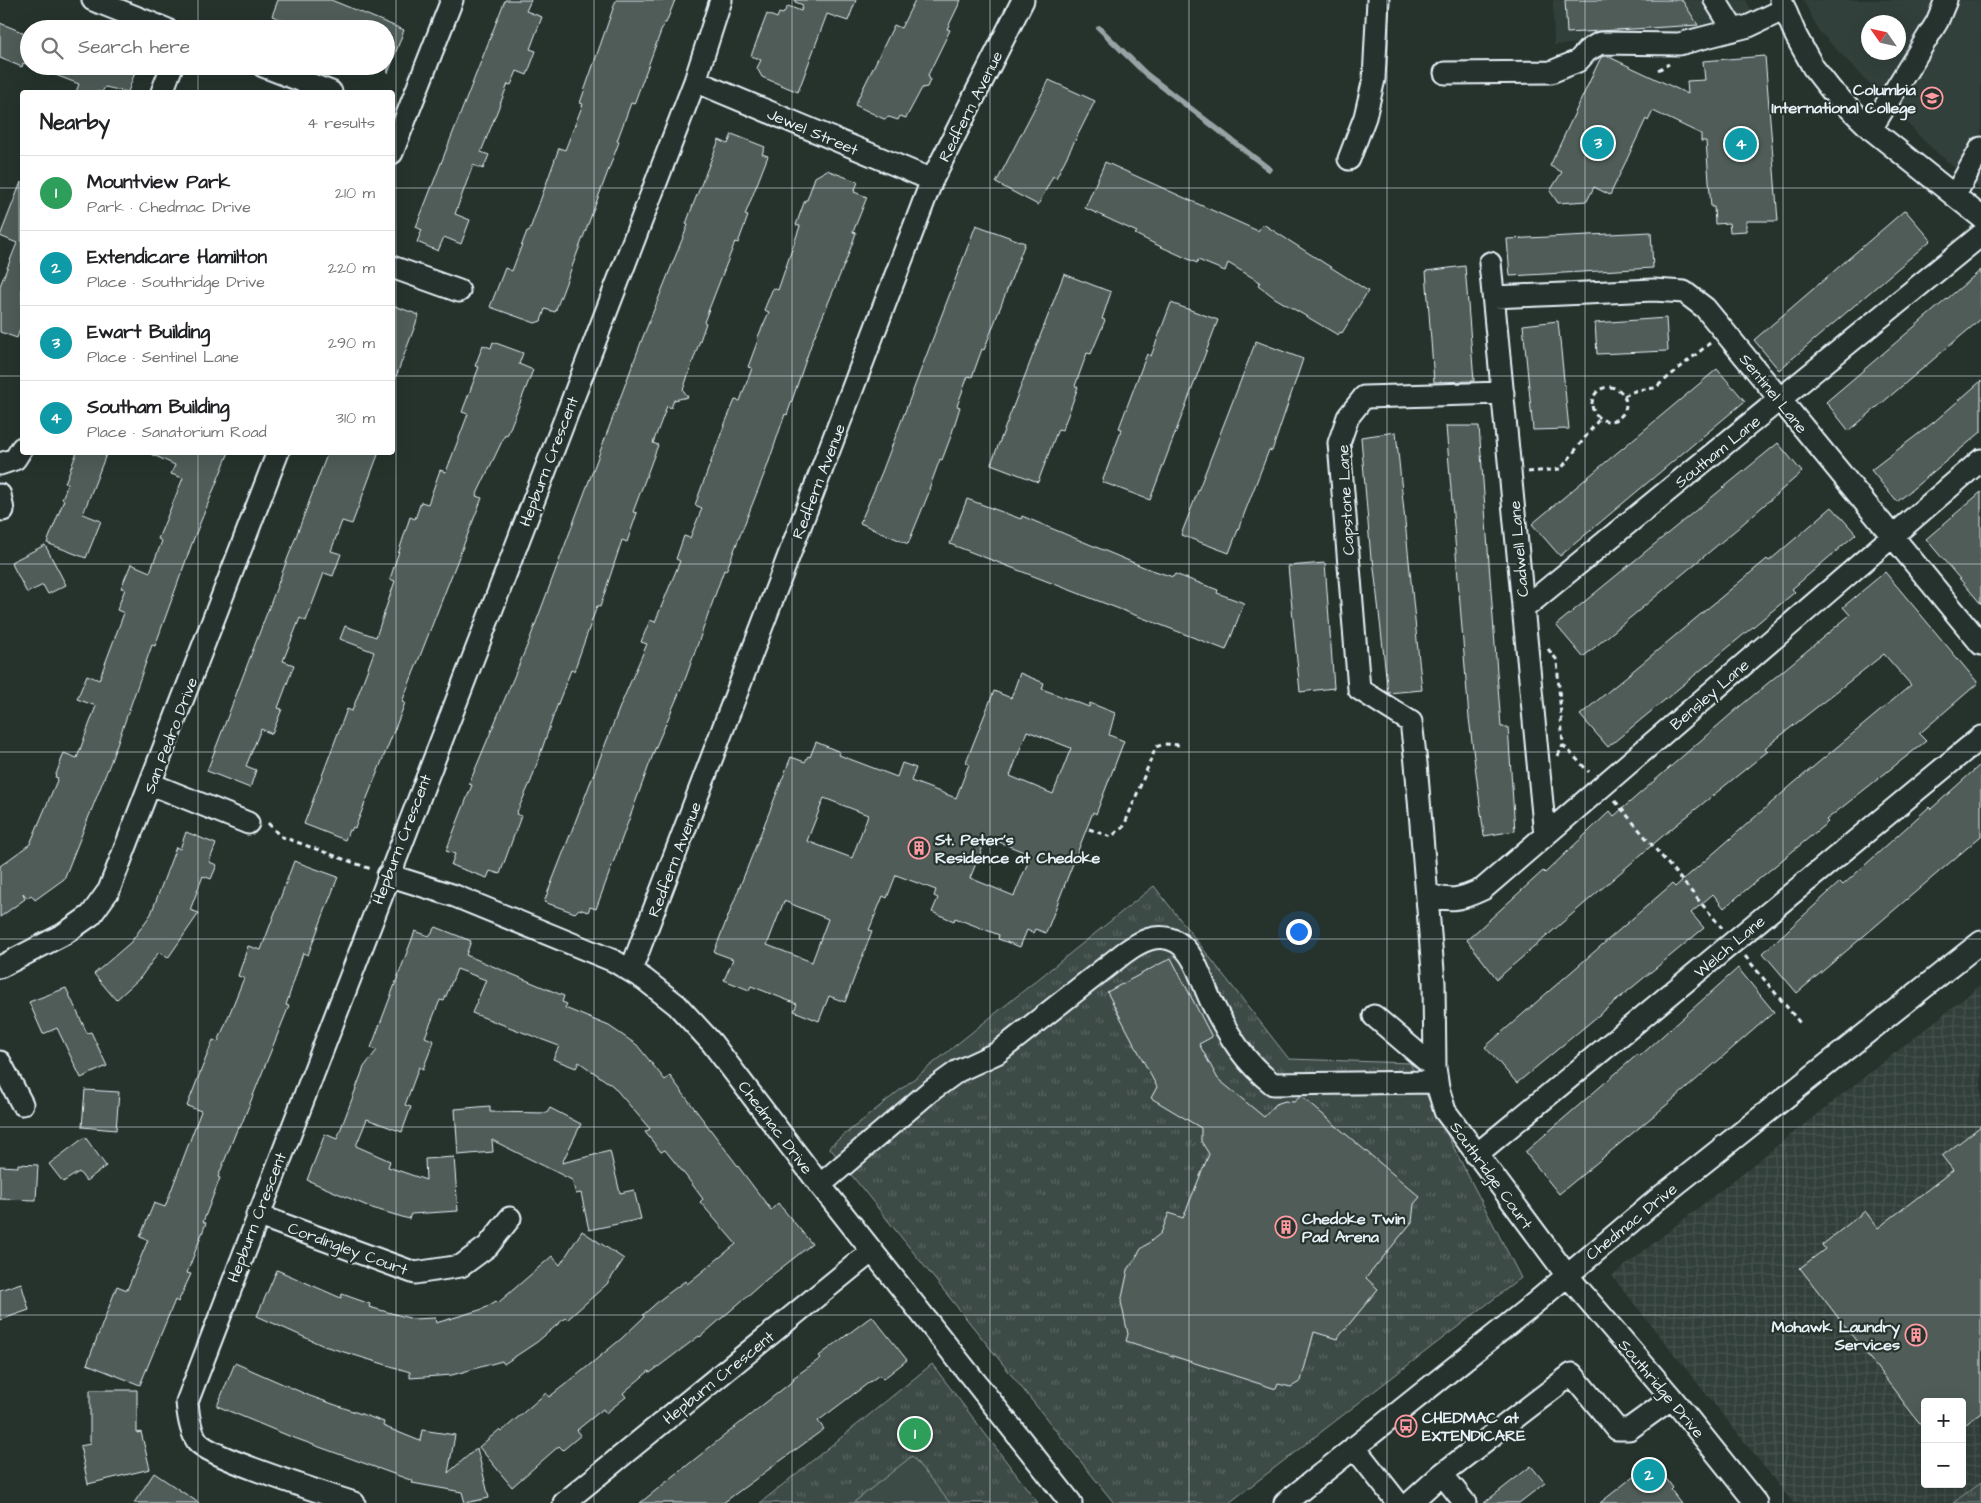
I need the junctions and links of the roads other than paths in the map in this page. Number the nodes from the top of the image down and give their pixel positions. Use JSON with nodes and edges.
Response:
{"nodes":[{"id":1,"x":93,"y":0,"type":"edge"},
{"id":2,"x":452,"y":0,"type":"edge"},
{"id":3,"x":721,"y":0,"type":"edge"},
{"id":4,"x":1023,"y":0,"type":"edge"},
{"id":5,"x":1378,"y":0,"type":"edge"},
{"id":6,"x":1715,"y":0,"type":"edge"},
{"id":7,"x":1946,"y":0,"type":"edge"},
{"id":8,"x":1782,"y":5,"type":"edge"},
{"id":9,"x":143,"y":20,"type":"edge"},
{"id":10,"x":1733,"y":29,"type":"junction"},
{"id":11,"x":1445,"y":73,"type":"dead end"},
{"id":12,"x":169,"y":75,"type":"edge"},
{"id":13,"x":287,"y":75,"type":"edge"},
{"id":14,"x":695,"y":81,"type":"junction"},
{"id":15,"x":163,"y":90,"type":"edge"},
{"id":16,"x":326,"y":90,"type":"edge"},
{"id":17,"x":398,"y":119,"type":"edge"},
{"id":18,"x":1871,"y":129,"type":"junction"},
{"id":19,"x":395,"y":136,"type":"edge"},
{"id":20,"x":1981,"y":148,"type":"edge"},
{"id":21,"x":1349,"y":159,"type":"dead end"},
{"id":22,"x":1981,"y":176,"type":"edge"},
{"id":23,"x":932,"y":180,"type":"junction"},
{"id":24,"x":1960,"y":199,"type":"junction"},
{"id":25,"x":1981,"y":217,"type":"edge"},
{"id":26,"x":1981,"y":235,"type":"edge"},
{"id":27,"x":1490,"y":263,"type":"dead end"},
{"id":28,"x":395,"y":268,"type":"edge"},
{"id":29,"x":459,"y":291,"type":"dead end"},
{"id":30,"x":1494,"y":297,"type":"junction"},
{"id":31,"x":1503,"y":393,"type":"junction"},
{"id":32,"x":1780,"y":400,"type":"junction"},
{"id":33,"x":20,"y":451,"type":"edge"},
{"id":34,"x":277,"y":455,"type":"edge"},
{"id":35,"x":1981,"y":460,"type":"edge"},
{"id":36,"x":0,"y":464,"type":"edge"},
{"id":37,"x":1892,"y":536,"type":"junction"},
{"id":38,"x":1524,"y":616,"type":"junction"},
{"id":39,"x":1981,"y":644,"type":"edge"},
{"id":40,"x":1359,"y":689,"type":"joint"},
{"id":41,"x":1981,"y":737,"type":"edge"},
{"id":42,"x":151,"y":784,"type":"junction"},
{"id":43,"x":257,"y":821,"type":"road end"},
{"id":44,"x":1545,"y":836,"type":"junction"},
{"id":45,"x":388,"y":875,"type":"junction"},
{"id":46,"x":1427,"y":894,"type":"junction"},
{"id":47,"x":1981,"y":942,"type":"edge"},
{"id":48,"x":0,"y":967,"type":"edge"},
{"id":49,"x":631,"y":970,"type":"junction"},
{"id":50,"x":1374,"y":1016,"type":"dead end"},
{"id":51,"x":0,"y":1062,"type":"edge"},
{"id":52,"x":1436,"y":1075,"type":"junction"},
{"id":53,"x":22,"y":1104,"type":"dead end"},
{"id":54,"x":1476,"y":1155,"type":"junction"},
{"id":55,"x":820,"y":1185,"type":"junction"},
{"id":56,"x":257,"y":1215,"type":"junction"},
{"id":57,"x":510,"y":1218,"type":"dead end"},
{"id":58,"x":872,"y":1251,"type":"junction"},
{"id":59,"x":1566,"y":1274,"type":"junction"},
{"id":60,"x":1672,"y":1398,"type":"junction"},
{"id":61,"x":1354,"y":1447,"type":"junction"},
{"id":62,"x":1442,"y":1474,"type":"junction"},
{"id":63,"x":354,"y":1503,"type":"edge"},
{"id":64,"x":564,"y":1503,"type":"edge"},
{"id":65,"x":1071,"y":1503,"type":"edge"},
{"id":66,"x":1285,"y":1503,"type":"edge"},
{"id":67,"x":1398,"y":1503,"type":"edge"},
{"id":68,"x":1410,"y":1503,"type":"edge"},
{"id":69,"x":1465,"y":1503,"type":"edge"},
{"id":70,"x":1756,"y":1503,"type":"edge"}],
"edges":[{"from":1,"to":9,"type":"street"},
{"from":2,"to":17,"type":"street"},
{"from":3,"to":14,"type":"street","name":"Hepburn Crescent"},
{"from":4,"to":23,"type":"street","name":"Redfern Avenue"},
{"from":5,"to":21,"type":"street"},
{"from":6,"to":10,"type":"street"},
{"from":7,"to":18,"type":"street"},
{"from":8,"to":10,"type":"street"},
{"from":8,"to":18,"type":"street"},
{"from":10,"to":11,"type":"street"},
{"from":12,"to":15,"type":"street"},
{"from":13,"to":16,"type":"street"},
{"from":14,"to":23,"type":"street","name":"Jewel Street"},
{"from":14,"to":45,"type":"street","name":"Hepburn Crescent"},
{"from":17,"to":19,"type":"street"},
{"from":18,"to":24,"type":"street"},
{"from":20,"to":24,"type":"street"},
{"from":22,"to":24,"type":"street"},
{"from":23,"to":49,"type":"street","name":"Redfern Avenue"},
{"from":24,"to":25,"type":"street"},
{"from":26,"to":32,"type":"street","name":"Southam Lane"},
{"from":27,"to":30,"type":"street","name":"Cadwell Lane"},
{"from":28,"to":29,"type":"street"},
{"from":30,"to":31,"type":"street","name":"Cadwell Lane"},
{"from":30,"to":32,"type":"street","name":"Sentinel Lane"},
{"from":31,"to":38,"type":"street","name":"Cadwell Lane"},
{"from":31,"to":40,"type":"street","name":"Capstone Lane"},
{"from":32,"to":37,"type":"street","name":"Sentinel Lane"},
{"from":32,"to":38,"type":"street","name":"Southam Lane"},
{"from":33,"to":36,"type":"street"},
{"from":34,"to":42,"type":"street","name":"San Pedro Drive"},
{"from":35,"to":37,"type":"street","name":"Bensley Lane"},
{"from":37,"to":39,"type":"street","name":"Sentinel Lane"},
{"from":37,"to":44,"type":"street","name":"Bensley Lane"},
{"from":38,"to":44,"type":"street","name":"Cadwell Lane"},
{"from":40,"to":46,"type":"street","name":"Southridge Court"},
{"from":41,"to":54,"type":"street","name":"Welch Lane"},
{"from":42,"to":43,"type":"street"},
{"from":42,"to":48,"type":"street","name":"San Pedro Drive"},
{"from":44,"to":46,"type":"street","name":"Bensley Lane"},
{"from":45,"to":49,"type":"street","name":"Chedmac Drive"},
{"from":45,"to":56,"type":"street","name":"Hepburn Crescent"},
{"from":46,"to":52,"type":"street","name":"Southridge Court"},
{"from":47,"to":59,"type":"street","name":"Chedmac Drive"},
{"from":49,"to":55,"type":"street","name":"Chedmac Drive"},
{"from":50,"to":52,"type":"street"},
{"from":51,"to":53,"type":"street"},
{"from":52,"to":54,"type":"street","name":"Southridge Court"},
{"from":52,"to":55,"type":"street"},
{"from":54,"to":59,"type":"street","name":"Southridge Court"},
{"from":55,"to":58,"type":"street","name":"Chedmac Drive"},
{"from":56,"to":57,"type":"street","name":"Cordingley Court"},
{"from":56,"to":63,"type":"street","name":"Hepburn Crescent"},
{"from":58,"to":64,"type":"street","name":"Hepburn Crescent"},
{"from":58,"to":65,"type":"street","name":"Chedmac Drive"},
{"from":59,"to":60,"type":"street","name":"Southridge Drive"},
{"from":59,"to":61,"type":"street","name":"Chedmac Drive"},
{"from":60,"to":62,"type":"street"},
{"from":60,"to":70,"type":"street","name":"Southridge Drive"},
{"from":61,"to":66,"type":"street","name":"Chedmac Drive"},
{"from":61,"to":67,"type":"street"},
{"from":62,"to":68,"type":"street"},
{"from":62,"to":69,"type":"street"}]}
